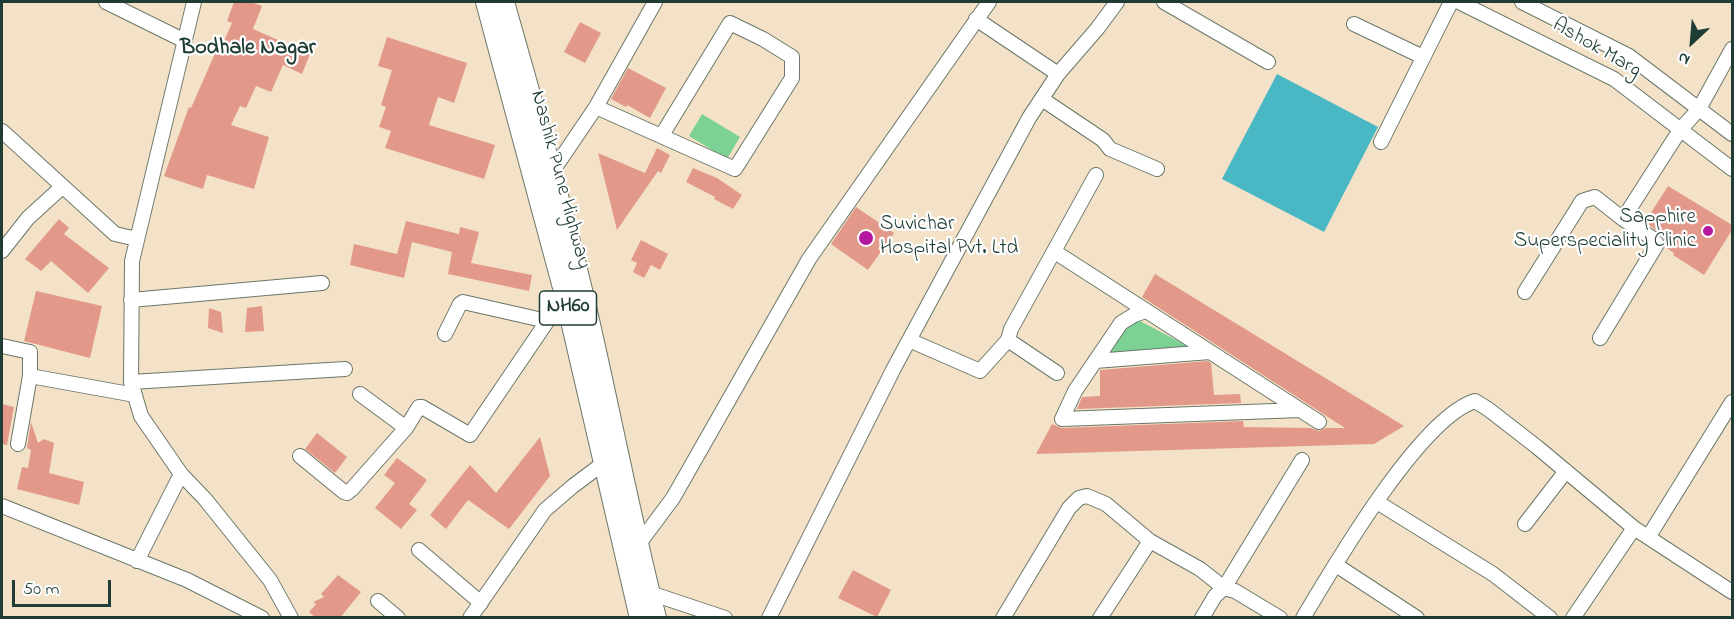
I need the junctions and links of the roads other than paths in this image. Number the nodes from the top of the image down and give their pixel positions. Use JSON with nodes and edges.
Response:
{"nodes":[{"id":1,"x":106,"y":2,"type":"edge"},
{"id":2,"x":194,"y":2,"type":"edge"},
{"id":3,"x":486,"y":2,"type":"edge"},
{"id":4,"x":504,"y":2,"type":"edge"},
{"id":5,"x":655,"y":2,"type":"edge"},
{"id":6,"x":989,"y":2,"type":"edge"},
{"id":7,"x":1117,"y":2,"type":"edge"},
{"id":8,"x":1164,"y":2,"type":"edge"},
{"id":9,"x":1451,"y":2,"type":"edge"},
{"id":10,"x":1459,"y":2,"type":"edge"},
{"id":11,"x":1522,"y":2,"type":"edge"},
{"id":12,"x":976,"y":19,"type":"junction"},
{"id":13,"x":1354,"y":24,"type":"dead end"},
{"id":14,"x":185,"y":41,"type":"junction"},
{"id":15,"x":1732,"y":49,"type":"edge"},
{"id":16,"x":1423,"y":57,"type":"junction"},
{"id":17,"x":1268,"y":62,"type":"dead end"},
{"id":18,"x":1058,"y":74,"type":"junction"},
{"id":19,"x":1042,"y":99,"type":"junction"},
{"id":20,"x":596,"y":107,"type":"junction"},
{"id":21,"x":1699,"y":109,"type":"junction"},
{"id":22,"x":1680,"y":130,"type":"junction"},
{"id":23,"x":2,"y":131,"type":"edge"},
{"id":24,"x":1732,"y":134,"type":"edge"},
{"id":25,"x":662,"y":135,"type":"junction"},
{"id":26,"x":1381,"y":141,"type":"dead end"},
{"id":27,"x":1157,"y":169,"type":"dead end"},
{"id":28,"x":1732,"y":169,"type":"edge"},
{"id":29,"x":552,"y":172,"type":"junction"},
{"id":30,"x":1096,"y":175,"type":"dead end"},
{"id":31,"x":62,"y":187,"type":"junction"},
{"id":32,"x":1623,"y":219,"type":"junction"},
{"id":33,"x":137,"y":239,"type":"junction"},
{"id":34,"x":2,"y":250,"type":"edge"},
{"id":35,"x":1055,"y":252,"type":"junction"},
{"id":36,"x":322,"y":283,"type":"dead end"},
{"id":37,"x":1525,"y":292,"type":"dead end"},
{"id":38,"x":565,"y":295,"type":"junction"},
{"id":39,"x":131,"y":300,"type":"junction"},
{"id":40,"x":1146,"y":311,"type":"junction"},
{"id":41,"x":547,"y":321,"type":"junction"},
{"id":42,"x":445,"y":334,"type":"dead end"},
{"id":43,"x":1600,"y":338,"type":"dead end"},
{"id":44,"x":909,"y":340,"type":"junction"},
{"id":45,"x":1008,"y":340,"type":"junction"},
{"id":46,"x":2,"y":346,"type":"edge"},
{"id":47,"x":1210,"y":352,"type":"junction"},
{"id":48,"x":1095,"y":361,"type":"junction"},
{"id":49,"x":345,"y":369,"type":"dead end"},
{"id":50,"x":1058,"y":373,"type":"dead end"},
{"id":51,"x":30,"y":376,"type":"junction"},
{"id":52,"x":133,"y":388,"type":"junction"},
{"id":53,"x":360,"y":394,"type":"dead end"},
{"id":54,"x":1732,"y":402,"type":"edge"},
{"id":55,"x":1300,"y":410,"type":"junction"},
{"id":56,"x":1319,"y":422,"type":"dead end"},
{"id":57,"x":406,"y":428,"type":"junction"},
{"id":58,"x":18,"y":444,"type":"dead end"},
{"id":59,"x":300,"y":456,"type":"dead end"},
{"id":60,"x":1302,"y":460,"type":"dead end"},
{"id":61,"x":605,"y":462,"type":"junction"},
{"id":62,"x":1566,"y":471,"type":"junction"},
{"id":63,"x":181,"y":474,"type":"junction"},
{"id":64,"x":1377,"y":502,"type":"junction"},
{"id":65,"x":2,"y":506,"type":"edge"},
{"id":66,"x":1525,"y":524,"type":"dead end"},
{"id":67,"x":1634,"y":528,"type":"junction"},
{"id":68,"x":1648,"y":536,"type":"junction"},
{"id":69,"x":1150,"y":541,"type":"junction"},
{"id":70,"x":638,"y":545,"type":"junction"},
{"id":71,"x":419,"y":550,"type":"dead end"},
{"id":72,"x":137,"y":561,"type":"junction"},
{"id":73,"x":1336,"y":565,"type":"junction"},
{"id":74,"x":1224,"y":588,"type":"junction"},
{"id":75,"x":1732,"y":592,"type":"edge"},
{"id":76,"x":643,"y":595,"type":"junction"},
{"id":77,"x":378,"y":601,"type":"dead end"},
{"id":78,"x":481,"y":603,"type":"junction"},
{"id":79,"x":262,"y":618,"type":"edge"},
{"id":80,"x":291,"y":618,"type":"edge"},
{"id":81,"x":398,"y":618,"type":"edge"},
{"id":82,"x":470,"y":618,"type":"edge"},
{"id":83,"x":640,"y":618,"type":"edge"},
{"id":84,"x":656,"y":618,"type":"edge"},
{"id":85,"x":725,"y":618,"type":"edge"},
{"id":86,"x":769,"y":618,"type":"edge"},
{"id":87,"x":1003,"y":618,"type":"edge"},
{"id":88,"x":1100,"y":618,"type":"edge"},
{"id":89,"x":1202,"y":618,"type":"edge"},
{"id":90,"x":1280,"y":618,"type":"edge"},
{"id":91,"x":1303,"y":618,"type":"edge"},
{"id":92,"x":1417,"y":618,"type":"edge"},
{"id":93,"x":1550,"y":618,"type":"edge"},
{"id":94,"x":1573,"y":618,"type":"edge"}],
"edges":[{"from":1,"to":14,"type":"street"},
{"from":2,"to":14,"type":"street"},
{"from":3,"to":38,"type":"highway","name":"Nashik Pune Highway","number":"NH60"},
{"from":4,"to":29,"type":"highway","name":"Nashik Pune Highway","number":"NH60"},
{"from":5,"to":20,"type":"street"},
{"from":6,"to":12,"type":"street"},
{"from":7,"to":18,"type":"street"},
{"from":8,"to":17,"type":"street"},
{"from":9,"to":16,"type":"street"},
{"from":10,"to":22,"type":"street","name":"Ashok Marg"},
{"from":11,"to":21,"type":"street","name":"Ashok Marg"},
{"from":12,"to":18,"type":"street"},
{"from":12,"to":70,"type":"street"},
{"from":13,"to":16,"type":"street"},
{"from":14,"to":33,"type":"street"},
{"from":15,"to":21,"type":"street"},
{"from":16,"to":26,"type":"street"},
{"from":18,"to":19,"type":"street"},
{"from":19,"to":27,"type":"street"},
{"from":19,"to":44,"type":"street"},
{"from":20,"to":25,"type":"street"},
{"from":20,"to":29,"type":"street"},
{"from":21,"to":22,"type":"street"},
{"from":21,"to":24,"type":"street","name":"Ashok Marg"},
{"from":22,"to":28,"type":"street","name":"Ashok Marg"},
{"from":22,"to":32,"type":"street"},
{"from":23,"to":31,"type":"street"},
{"from":25,"to":25,"type":"street"},
{"from":29,"to":70,"type":"highway","name":"Nashik Pune Highway","number":"NH60"},
{"from":30,"to":35,"type":"street"},
{"from":31,"to":33,"type":"street"},
{"from":31,"to":34,"type":"street"},
{"from":32,"to":37,"type":"street"},
{"from":32,"to":43,"type":"street"},
{"from":33,"to":39,"type":"street"},
{"from":35,"to":40,"type":"street"},
{"from":35,"to":45,"type":"street"},
{"from":36,"to":39,"type":"street"},
{"from":38,"to":41,"type":"street"},
{"from":38,"to":61,"type":"highway","name":"Nashik Pune Highway","number":"NH60"},
{"from":39,"to":52,"type":"street"},
{"from":40,"to":47,"type":"street"},
{"from":40,"to":48,"type":"street"},
{"from":41,"to":42,"type":"street"},
{"from":41,"to":57,"type":"street"},
{"from":44,"to":45,"type":"street"},
{"from":44,"to":86,"type":"street"},
{"from":45,"to":50,"type":"street"},
{"from":46,"to":51,"type":"street"},
{"from":47,"to":48,"type":"street"},
{"from":47,"to":55,"type":"street"},
{"from":48,"to":55,"type":"street"},
{"from":49,"to":52,"type":"street"},
{"from":51,"to":52,"type":"street"},
{"from":51,"to":58,"type":"street"},
{"from":52,"to":63,"type":"street"},
{"from":53,"to":57,"type":"street"},
{"from":54,"to":68,"type":"street"},
{"from":55,"to":56,"type":"street"},
{"from":57,"to":59,"type":"street"},
{"from":60,"to":74,"type":"street"},
{"from":61,"to":76,"type":"highway","name":"Nashik Pune Highway","number":"NH60"},
{"from":61,"to":78,"type":"street"},
{"from":62,"to":64,"type":"street"},
{"from":62,"to":66,"type":"street"},
{"from":62,"to":67,"type":"street"},
{"from":63,"to":72,"type":"street"},
{"from":63,"to":80,"type":"street"},
{"from":64,"to":73,"type":"street"},
{"from":64,"to":93,"type":"street"},
{"from":65,"to":72,"type":"street"},
{"from":67,"to":68,"type":"street"},
{"from":67,"to":94,"type":"street"},
{"from":68,"to":75,"type":"street"},
{"from":69,"to":74,"type":"street"},
{"from":69,"to":87,"type":"street"},
{"from":69,"to":88,"type":"street"},
{"from":70,"to":76,"type":"highway","name":"Nashik Pune Highway","number":"NH60"},
{"from":71,"to":78,"type":"street"},
{"from":72,"to":79,"type":"street"},
{"from":73,"to":91,"type":"street"},
{"from":73,"to":92,"type":"street"},
{"from":74,"to":89,"type":"street"},
{"from":74,"to":90,"type":"street"},
{"from":76,"to":83,"type":"highway","name":"Nashik Pune Highway","number":"NH60"},
{"from":76,"to":84,"type":"highway","name":"Nashik Pune Highway","number":"NH60"},
{"from":76,"to":85,"type":"street"},
{"from":77,"to":81,"type":"street"},
{"from":78,"to":82,"type":"street"}]}
